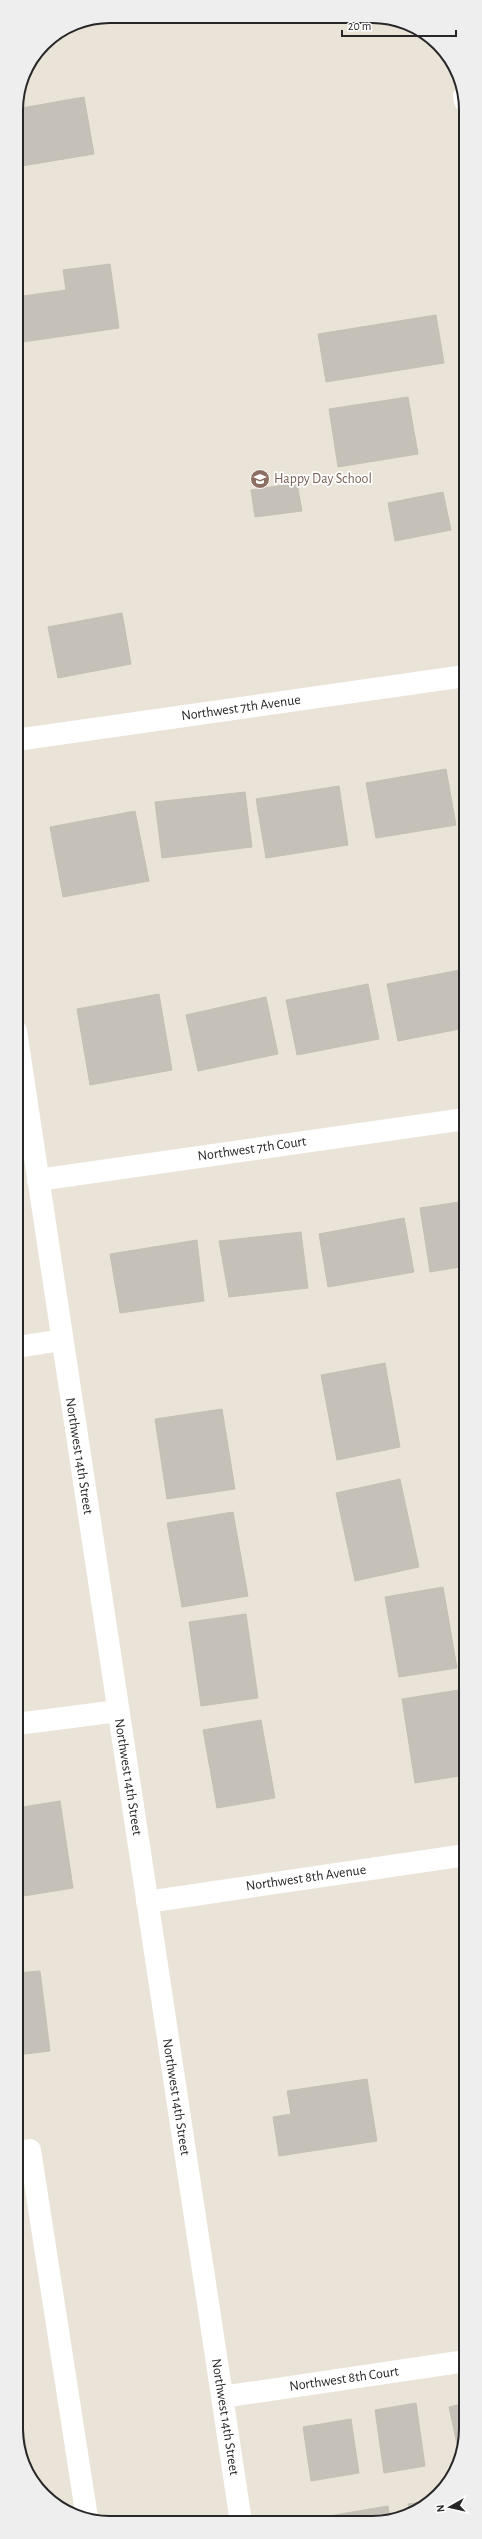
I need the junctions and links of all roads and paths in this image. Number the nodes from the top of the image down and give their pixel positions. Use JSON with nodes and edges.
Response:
{"nodes":[{"id":1,"x":459,"y":677,"type":"edge"},
{"id":2,"x":23,"y":739,"type":"edge"},
{"id":3,"x":23,"y":1076,"type":"edge"},
{"id":4,"x":459,"y":1120,"type":"edge"},
{"id":5,"x":38,"y":1180,"type":"junction"},
{"id":6,"x":62,"y":1340,"type":"junction"},
{"id":7,"x":23,"y":1346,"type":"edge"},
{"id":8,"x":118,"y":1711,"type":"junction"},
{"id":9,"x":23,"y":1723,"type":"edge"},
{"id":10,"x":459,"y":1856,"type":"edge"},
{"id":11,"x":147,"y":1902,"type":"junction"},
{"id":12,"x":23,"y":2151,"type":"edge"},
{"id":13,"x":459,"y":2362,"type":"edge"},
{"id":14,"x":222,"y":2397,"type":"junction"},
{"id":15,"x":86,"y":2512,"type":"edge"},
{"id":16,"x":240,"y":2516,"type":"edge"}],
"edges":[{"from":1,"to":2,"type":"street","name":"Northwest 7th Avenue"},
{"from":3,"to":5,"type":"street","name":"Northwest 14th Street"},
{"from":4,"to":5,"type":"street","name":"Northwest 7th Court"},
{"from":5,"to":6,"type":"street","name":"Northwest 14th Street"},
{"from":6,"to":7,"type":"street"},
{"from":6,"to":8,"type":"street","name":"Northwest 14th Street"},
{"from":8,"to":9,"type":"street"},
{"from":8,"to":11,"type":"street","name":"Northwest 14th Street"},
{"from":10,"to":11,"type":"street","name":"Northwest 8th Avenue"},
{"from":11,"to":14,"type":"street","name":"Northwest 14th Street"},
{"from":12,"to":15,"type":"street"},
{"from":13,"to":14,"type":"street","name":"Northwest 8th Court"},
{"from":14,"to":16,"type":"street","name":"Northwest 14th Street"}]}
